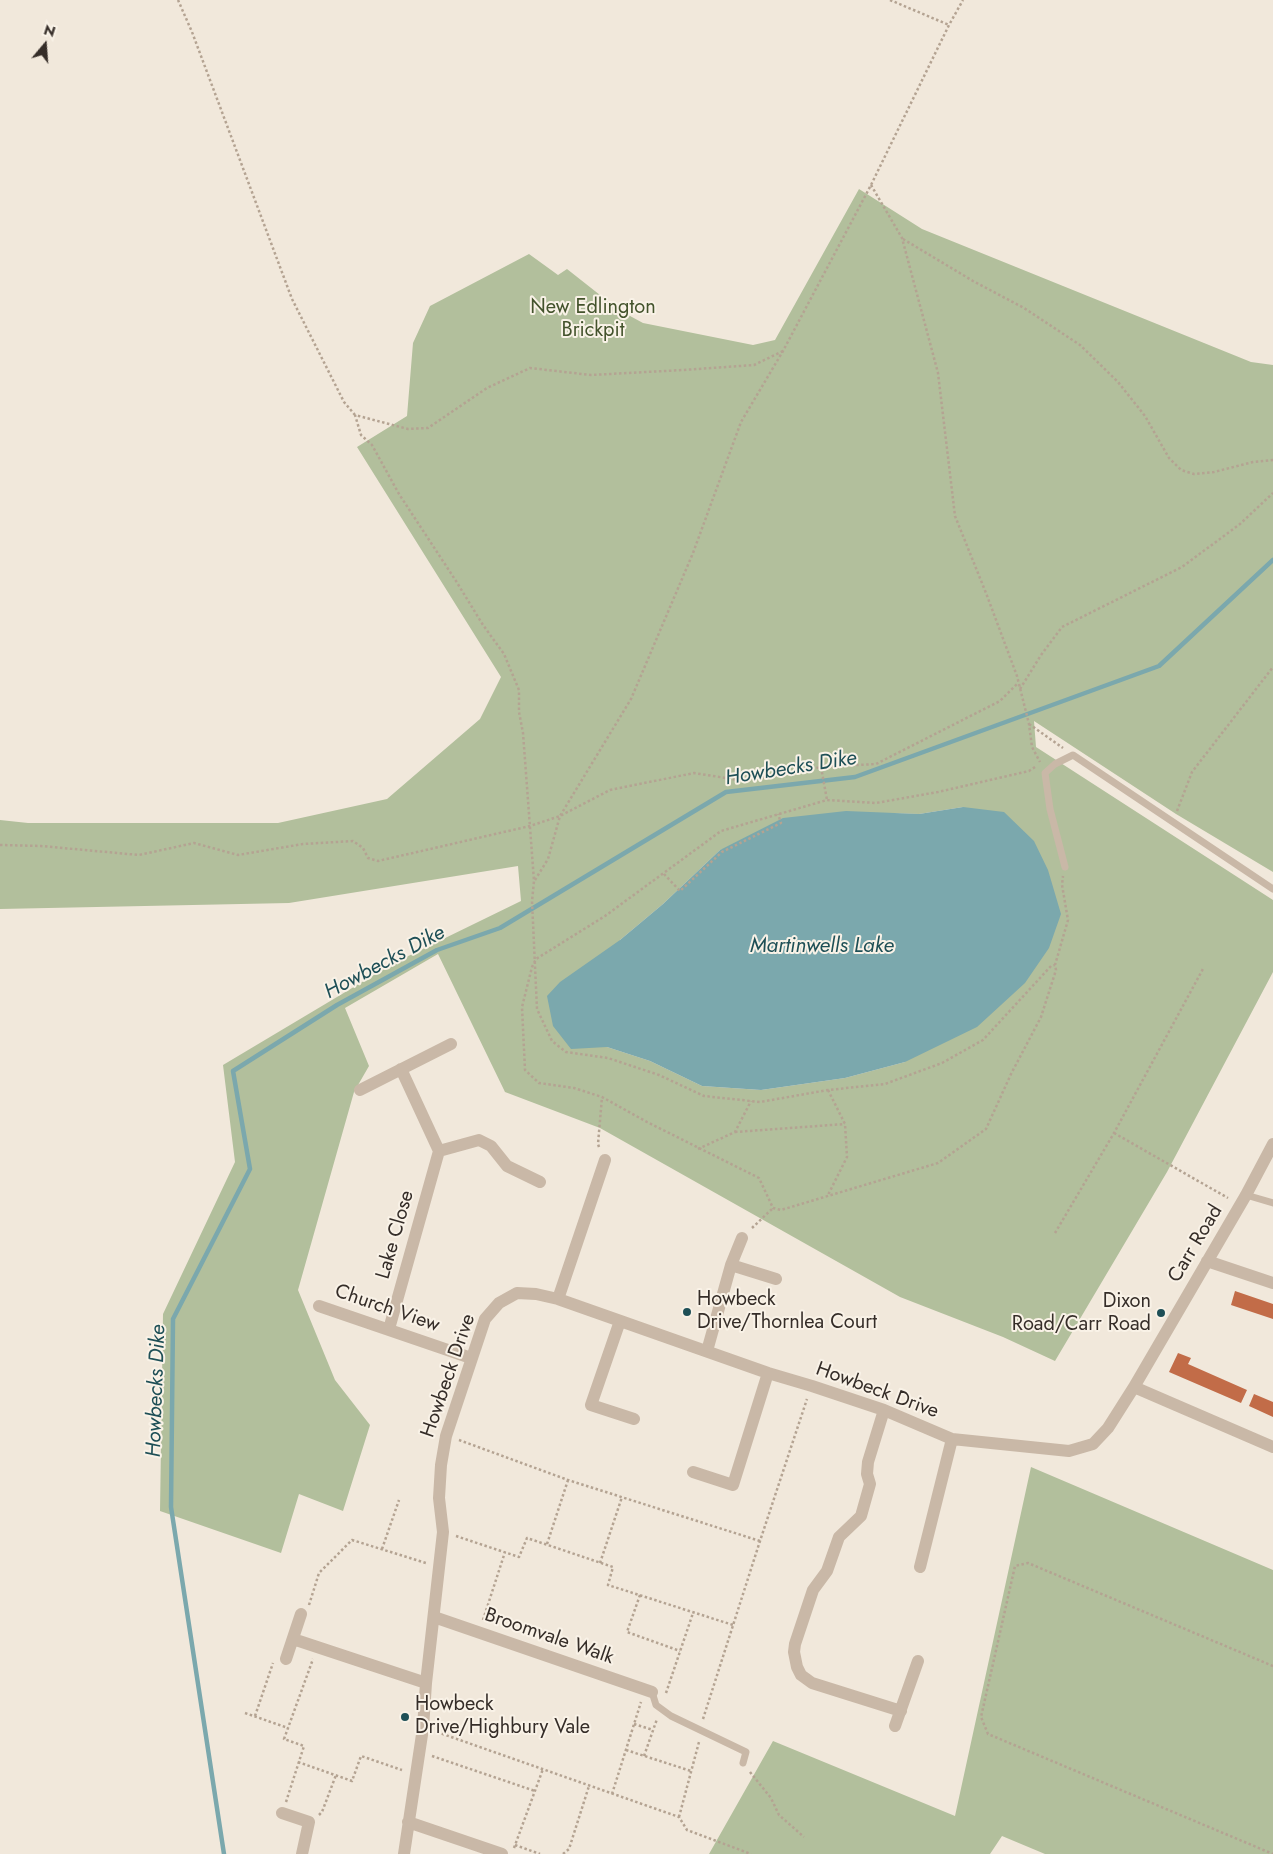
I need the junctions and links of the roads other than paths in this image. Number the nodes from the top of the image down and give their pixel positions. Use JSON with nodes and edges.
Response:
{"nodes":[{"id":1,"x":1065,"y":868,"type":"road end"},
{"id":2,"x":1273,"y":889,"type":"edge"},
{"id":3,"x":450,"y":1044,"type":"dead end"},
{"id":4,"x":401,"y":1069,"type":"junction"},
{"id":5,"x":360,"y":1090,"type":"dead end"},
{"id":6,"x":1273,"y":1144,"type":"edge"},
{"id":7,"x":439,"y":1151,"type":"junction"},
{"id":8,"x":605,"y":1160,"type":"road end"},
{"id":9,"x":540,"y":1182,"type":"dead end"},
{"id":10,"x":1243,"y":1200,"type":"junction"},
{"id":11,"x":1273,"y":1203,"type":"edge"},
{"id":12,"x":742,"y":1238,"type":"road end"},
{"id":13,"x":1207,"y":1261,"type":"junction"},
{"id":14,"x":732,"y":1265,"type":"junction"},
{"id":15,"x":776,"y":1279,"type":"dead end"},
{"id":16,"x":1273,"y":1283,"type":"edge"},
{"id":17,"x":558,"y":1299,"type":"junction"},
{"id":18,"x":318,"y":1306,"type":"dead end"},
{"id":19,"x":620,"y":1321,"type":"junction"},
{"id":20,"x":389,"y":1329,"type":"junction"},
{"id":21,"x":706,"y":1351,"type":"junction"},
{"id":22,"x":471,"y":1358,"type":"junction"},
{"id":23,"x":768,"y":1373,"type":"junction"},
{"id":24,"x":1134,"y":1387,"type":"junction"},
{"id":25,"x":884,"y":1410,"type":"junction"},
{"id":26,"x":634,"y":1419,"type":"dead end"},
{"id":27,"x":952,"y":1438,"type":"junction"},
{"id":28,"x":1273,"y":1447,"type":"edge"},
{"id":29,"x":693,"y":1472,"type":"dead end"},
{"id":30,"x":920,"y":1567,"type":"dead end"},
{"id":31,"x":301,"y":1614,"type":"road end"},
{"id":32,"x":434,"y":1618,"type":"junction"},
{"id":33,"x":292,"y":1639,"type":"junction"},
{"id":34,"x":286,"y":1659,"type":"road end"},
{"id":35,"x":918,"y":1661,"type":"dead end"},
{"id":36,"x":426,"y":1683,"type":"junction"},
{"id":37,"x":649,"y":1691,"type":"joint"},
{"id":38,"x":901,"y":1711,"type":"junction"},
{"id":39,"x":896,"y":1726,"type":"dead end"},
{"id":40,"x":743,"y":1763,"type":"road end"},
{"id":41,"x":282,"y":1812,"type":"road end"},
{"id":42,"x":408,"y":1822,"type":"junction"},
{"id":43,"x":302,"y":1854,"type":"edge"},
{"id":44,"x":404,"y":1854,"type":"edge"},
{"id":45,"x":502,"y":1854,"type":"edge"}],
"edges":[{"from":1,"to":2,"type":"lane"},
{"from":3,"to":4,"type":"street"},
{"from":4,"to":5,"type":"street"},
{"from":4,"to":7,"type":"street"},
{"from":6,"to":10,"type":"street","name":"Carr Road"},
{"from":7,"to":9,"type":"street"},
{"from":7,"to":20,"type":"street","name":"Lake Close"},
{"from":8,"to":17,"type":"street"},
{"from":10,"to":11,"type":"lane"},
{"from":10,"to":13,"type":"street","name":"Carr Road"},
{"from":12,"to":14,"type":"street"},
{"from":13,"to":16,"type":"street"},
{"from":13,"to":24,"type":"street","name":"Carr Road"},
{"from":14,"to":15,"type":"street"},
{"from":14,"to":21,"type":"street"},
{"from":17,"to":19,"type":"street","name":"Howbeck Drive"},
{"from":17,"to":22,"type":"street","name":"Howbeck Drive"},
{"from":18,"to":20,"type":"street","name":"Church View"},
{"from":19,"to":21,"type":"street","name":"Howbeck Drive"},
{"from":19,"to":26,"type":"street"},
{"from":20,"to":22,"type":"street","name":"Church View"},
{"from":21,"to":23,"type":"street","name":"Howbeck Drive"},
{"from":22,"to":32,"type":"street","name":"Howbeck Drive"},
{"from":23,"to":25,"type":"street","name":"Howbeck Drive"},
{"from":23,"to":29,"type":"street"},
{"from":24,"to":27,"type":"street","name":"Howbeck Drive"},
{"from":24,"to":28,"type":"street"},
{"from":25,"to":27,"type":"street","name":"Howbeck Drive"},
{"from":25,"to":38,"type":"street"},
{"from":27,"to":30,"type":"street"},
{"from":31,"to":33,"type":"street"},
{"from":32,"to":36,"type":"street","name":"Howbeck Drive"},
{"from":32,"to":37,"type":"street","name":"Broomvale Walk"},
{"from":33,"to":34,"type":"street"},
{"from":33,"to":36,"type":"street"},
{"from":35,"to":38,"type":"street"},
{"from":36,"to":42,"type":"street","name":"Howbeck Drive"},
{"from":37,"to":40,"type":"lane"},
{"from":38,"to":39,"type":"street"},
{"from":41,"to":43,"type":"street"},
{"from":42,"to":44,"type":"street","name":"Howbeck Drive"},
{"from":42,"to":45,"type":"street"}]}
